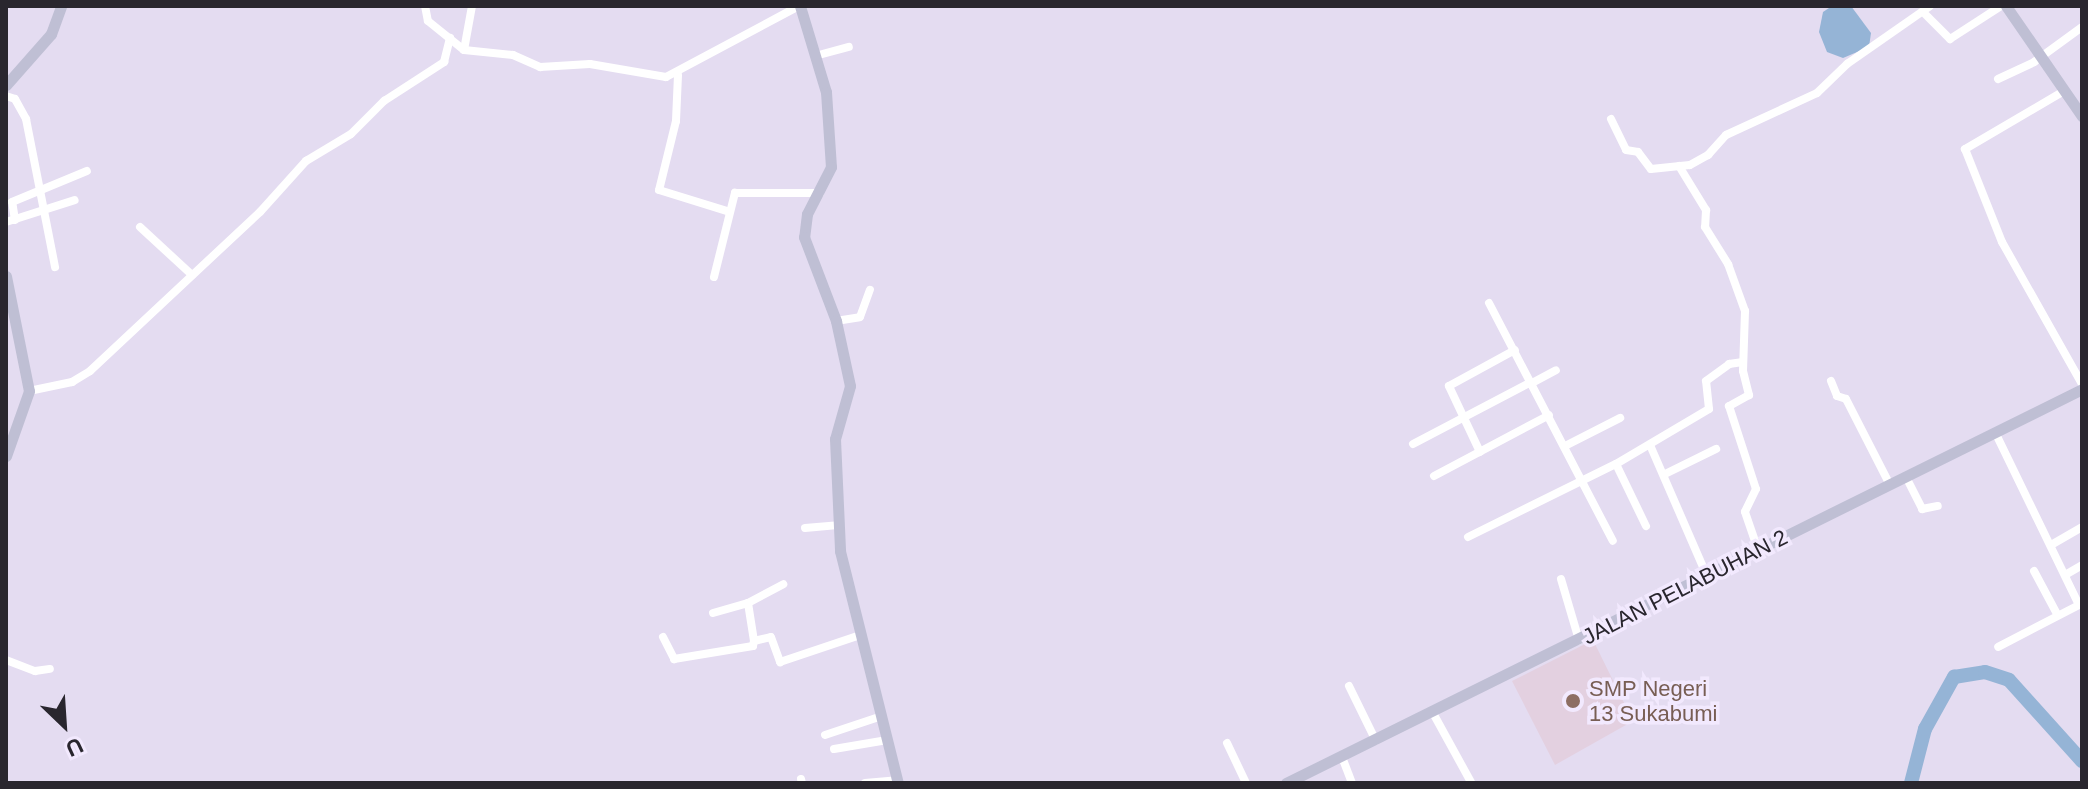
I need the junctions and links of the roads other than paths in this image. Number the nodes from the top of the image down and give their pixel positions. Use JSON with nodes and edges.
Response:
{"nodes":[{"id":1,"x":61,"y":6,"type":"edge"},
{"id":2,"x":425,"y":6,"type":"edge"},
{"id":3,"x":472,"y":6,"type":"edge"},
{"id":4,"x":800,"y":6,"type":"edge"},
{"id":5,"x":2004,"y":6,"type":"edge"},
{"id":6,"x":787,"y":9,"type":"edge"},
{"id":7,"x":1927,"y":10,"type":"edge"},
{"id":8,"x":2082,"y":27,"type":"edge"},
{"id":9,"x":450,"y":38,"type":"junction"},
{"id":10,"x":849,"y":47,"type":"dead end"},
{"id":11,"x":464,"y":50,"type":"junction"},
{"id":12,"x":815,"y":56,"type":"junction"},
{"id":13,"x":2041,"y":58,"type":"junction"},
{"id":14,"x":678,"y":75,"type":"junction"},
{"id":15,"x":1998,"y":79,"type":"dead end"},
{"id":16,"x":6,"y":85,"type":"edge"},
{"id":17,"x":2064,"y":91,"type":"junction"},
{"id":18,"x":6,"y":96,"type":"edge"},
{"id":19,"x":2082,"y":116,"type":"edge"},
{"id":20,"x":1611,"y":119,"type":"dead end"},
{"id":21,"x":1679,"y":166,"type":"junction"},
{"id":22,"x":87,"y":171,"type":"dead end"},
{"id":23,"x":40,"y":191,"type":"junction"},
{"id":24,"x":820,"y":193,"type":"junction"},
{"id":25,"x":75,"y":200,"type":"dead end"},
{"id":26,"x":730,"y":212,"type":"junction"},
{"id":27,"x":45,"y":213,"type":"junction"},
{"id":28,"x":10,"y":221,"type":"edge"},
{"id":29,"x":140,"y":227,"type":"dead end"},
{"id":30,"x":55,"y":267,"type":"dead end"},
{"id":31,"x":192,"y":275,"type":"junction"},
{"id":32,"x":6,"y":276,"type":"edge"},
{"id":33,"x":714,"y":277,"type":"dead end"},
{"id":34,"x":870,"y":290,"type":"dead end"},
{"id":35,"x":1489,"y":303,"type":"dead end"},
{"id":36,"x":836,"y":321,"type":"junction"},
{"id":37,"x":1515,"y":350,"type":"junction"},
{"id":38,"x":1743,"y":362,"type":"junction"},
{"id":39,"x":1556,"y":370,"type":"dead end"},
{"id":40,"x":1831,"y":381,"type":"dead end"},
{"id":41,"x":1531,"y":383,"type":"junction"},
{"id":42,"x":2082,"y":387,"type":"edge"},
{"id":43,"x":29,"y":391,"type":"junction"},
{"id":44,"x":1549,"y":415,"type":"junction"},
{"id":45,"x":1462,"y":418,"type":"junction"},
{"id":46,"x":1620,"y":418,"type":"dead end"},
{"id":47,"x":1995,"y":432,"type":"junction"},
{"id":48,"x":1413,"y":444,"type":"dead end"},
{"id":49,"x":1650,"y":445,"type":"junction"},
{"id":50,"x":1565,"y":446,"type":"junction"},
{"id":51,"x":1716,"y":449,"type":"dead end"},
{"id":52,"x":1480,"y":452,"type":"junction"},
{"id":53,"x":6,"y":456,"type":"edge"},
{"id":54,"x":1616,"y":464,"type":"junction"},
{"id":55,"x":1665,"y":474,"type":"junction"},
{"id":56,"x":1434,"y":476,"type":"dead end"},
{"id":57,"x":1906,"y":477,"type":"junction"},
{"id":58,"x":1584,"y":480,"type":"junction"},
{"id":59,"x":1890,"y":485,"type":"junction"},
{"id":60,"x":1938,"y":506,"type":"dead end"},
{"id":61,"x":838,"y":525,"type":"junction"},
{"id":62,"x":1646,"y":526,"type":"dead end"},
{"id":63,"x":2082,"y":527,"type":"edge"},
{"id":64,"x":805,"y":528,"type":"dead end"},
{"id":65,"x":1468,"y":537,"type":"dead end"},
{"id":66,"x":1613,"y":541,"type":"dead end"},
{"id":67,"x":2051,"y":545,"type":"junction"},
{"id":68,"x":1758,"y":549,"type":"junction"},
{"id":69,"x":2082,"y":565,"type":"edge"},
{"id":70,"x":2034,"y":571,"type":"dead end"},
{"id":71,"x":1706,"y":574,"type":"junction"},
{"id":72,"x":2065,"y":575,"type":"junction"},
{"id":73,"x":1561,"y":579,"type":"dead end"},
{"id":74,"x":783,"y":584,"type":"dead end"},
{"id":75,"x":748,"y":603,"type":"junction"},
{"id":76,"x":2081,"y":607,"type":"edge"},
{"id":77,"x":713,"y":613,"type":"dead end"},
{"id":78,"x":2057,"y":614,"type":"junction"},
{"id":79,"x":860,"y":635,"type":"junction"},
{"id":80,"x":663,"y":637,"type":"dead end"},
{"id":81,"x":754,"y":641,"type":"junction"},
{"id":82,"x":1579,"y":641,"type":"junction"},
{"id":83,"x":1998,"y":647,"type":"dead end"},
{"id":84,"x":6,"y":660,"type":"edge"},
{"id":85,"x":50,"y":669,"type":"dead end"},
{"id":86,"x":1349,"y":686,"type":"dead end"},
{"id":87,"x":1433,"y":713,"type":"junction"},
{"id":88,"x":882,"y":716,"type":"junction"},
{"id":89,"x":825,"y":735,"type":"dead end"},
{"id":90,"x":887,"y":740,"type":"junction"},
{"id":91,"x":1376,"y":741,"type":"junction"},
{"id":92,"x":1227,"y":743,"type":"dead end"},
{"id":93,"x":834,"y":749,"type":"dead end"},
{"id":94,"x":1342,"y":757,"type":"junction"},
{"id":95,"x":897,"y":781,"type":"edge"},
{"id":96,"x":1471,"y":782,"type":"edge"},
{"id":97,"x":865,"y":783,"type":"edge"},
{"id":98,"x":1246,"y":783,"type":"edge"},
{"id":99,"x":1286,"y":783,"type":"edge"},
{"id":100,"x":1352,"y":783,"type":"edge"}],
"edges":[{"from":1,"to":16,"type":"street"},
{"from":2,"to":9,"type":"street"},
{"from":3,"to":11,"type":"street"},
{"from":4,"to":6,"type":"street"},
{"from":4,"to":12,"type":"street"},
{"from":5,"to":7,"type":"street"},
{"from":5,"to":13,"type":"street"},
{"from":6,"to":14,"type":"street"},
{"from":7,"to":21,"type":"street"},
{"from":8,"to":13,"type":"street"},
{"from":9,"to":11,"type":"street"},
{"from":9,"to":31,"type":"street"},
{"from":10,"to":12,"type":"street"},
{"from":11,"to":14,"type":"street"},
{"from":12,"to":24,"type":"street"},
{"from":13,"to":15,"type":"street"},
{"from":13,"to":17,"type":"street"},
{"from":14,"to":26,"type":"street"},
{"from":17,"to":19,"type":"street"},
{"from":17,"to":42,"type":"street"},
{"from":18,"to":23,"type":"street"},
{"from":20,"to":21,"type":"street"},
{"from":21,"to":38,"type":"street"},
{"from":22,"to":23,"type":"street"},
{"from":23,"to":27,"type":"street"},
{"from":23,"to":28,"type":"street"},
{"from":24,"to":26,"type":"street"},
{"from":24,"to":36,"type":"street"},
{"from":25,"to":27,"type":"street"},
{"from":26,"to":33,"type":"street"},
{"from":27,"to":28,"type":"street"},
{"from":27,"to":30,"type":"street"},
{"from":29,"to":31,"type":"street"},
{"from":31,"to":43,"type":"street"},
{"from":32,"to":43,"type":"street"},
{"from":34,"to":36,"type":"street"},
{"from":35,"to":37,"type":"street"},
{"from":36,"to":61,"type":"street"},
{"from":37,"to":41,"type":"street"},
{"from":37,"to":45,"type":"street"},
{"from":38,"to":49,"type":"street"},
{"from":38,"to":68,"type":"street"},
{"from":39,"to":41,"type":"street"},
{"from":40,"to":59,"type":"street"},
{"from":41,"to":44,"type":"street"},
{"from":41,"to":45,"type":"street"},
{"from":42,"to":47,"type":"street","name":"JALAN PELABUHAN 2"},
{"from":43,"to":53,"type":"street"},
{"from":44,"to":50,"type":"street"},
{"from":44,"to":52,"type":"street"},
{"from":45,"to":48,"type":"street"},
{"from":45,"to":52,"type":"street"},
{"from":46,"to":50,"type":"street"},
{"from":47,"to":57,"type":"street","name":"JALAN PELABUHAN 2"},
{"from":47,"to":67,"type":"street"},
{"from":49,"to":54,"type":"street"},
{"from":49,"to":55,"type":"street"},
{"from":50,"to":58,"type":"street"},
{"from":51,"to":55,"type":"street"},
{"from":52,"to":56,"type":"street"},
{"from":54,"to":58,"type":"street"},
{"from":54,"to":62,"type":"street"},
{"from":55,"to":71,"type":"street"},
{"from":57,"to":59,"type":"street","name":"JALAN PELABUHAN 2"},
{"from":57,"to":60,"type":"street"},
{"from":58,"to":65,"type":"street"},
{"from":58,"to":66,"type":"street"},
{"from":59,"to":68,"type":"street","name":"JALAN PELABUHAN 2"},
{"from":61,"to":64,"type":"street"},
{"from":61,"to":79,"type":"street"},
{"from":63,"to":67,"type":"street"},
{"from":67,"to":72,"type":"street"},
{"from":68,"to":71,"type":"street","name":"JALAN PELABUHAN 2"},
{"from":69,"to":72,"type":"street"},
{"from":70,"to":78,"type":"street"},
{"from":71,"to":82,"type":"street","name":"JALAN PELABUHAN 2"},
{"from":72,"to":76,"type":"street"},
{"from":73,"to":82,"type":"street"},
{"from":74,"to":75,"type":"street"},
{"from":75,"to":77,"type":"street"},
{"from":75,"to":81,"type":"street"},
{"from":76,"to":78,"type":"street"},
{"from":78,"to":83,"type":"street"},
{"from":79,"to":81,"type":"street"},
{"from":79,"to":88,"type":"street"},
{"from":80,"to":81,"type":"street"},
{"from":82,"to":87,"type":"street","name":"JALAN PELABUHAN 2"},
{"from":84,"to":85,"type":"street"},
{"from":86,"to":91,"type":"street"},
{"from":87,"to":91,"type":"street","name":"JALAN PELABUHAN 2"},
{"from":87,"to":96,"type":"street"},
{"from":88,"to":89,"type":"street"},
{"from":88,"to":90,"type":"street"},
{"from":90,"to":93,"type":"street"},
{"from":90,"to":95,"type":"street"},
{"from":91,"to":94,"type":"street","name":"JALAN PELABUHAN 2"},
{"from":92,"to":98,"type":"street"},
{"from":94,"to":99,"type":"street","name":"JALAN PELABUHAN 2"},
{"from":94,"to":100,"type":"street"},
{"from":95,"to":97,"type":"street"}]}
